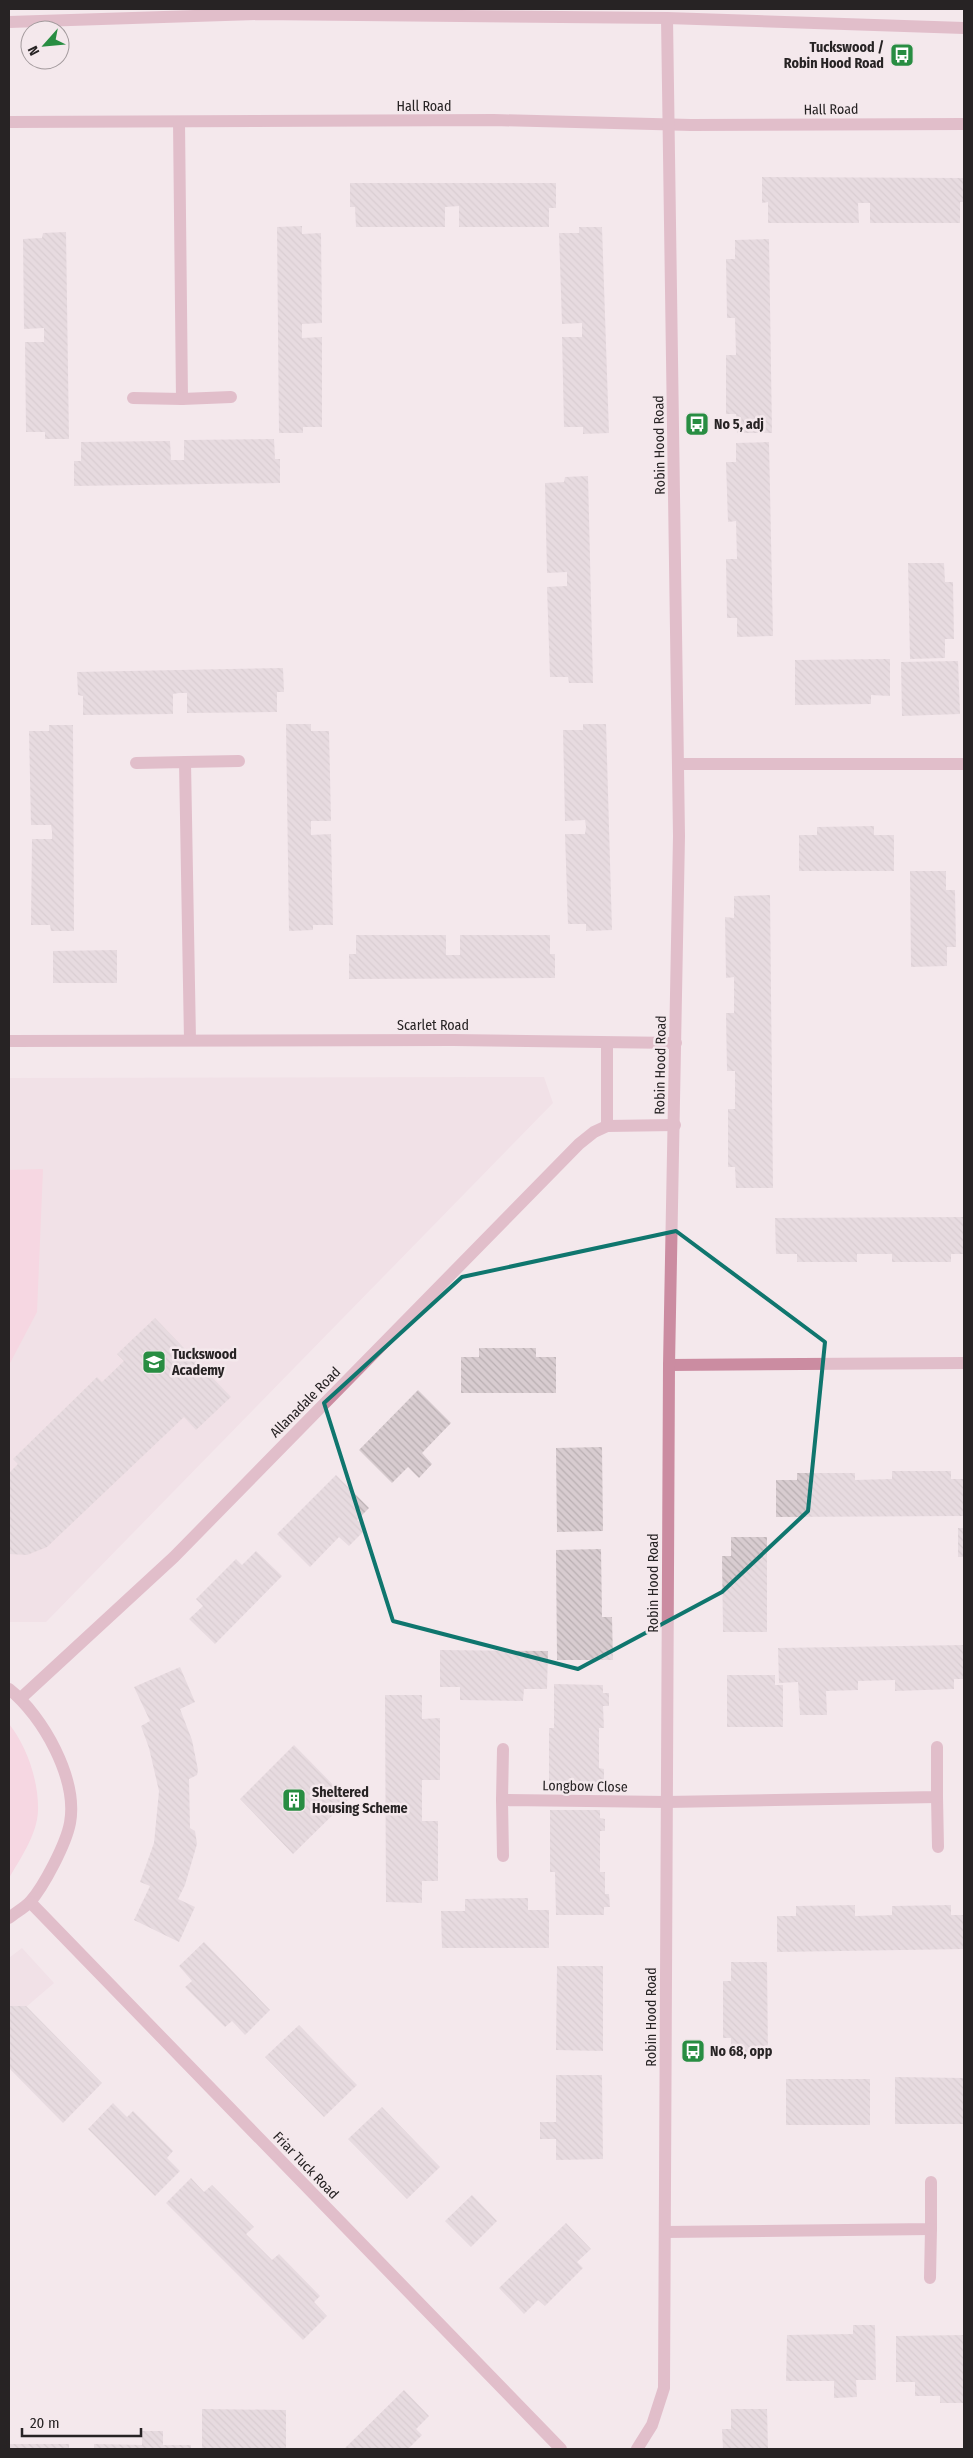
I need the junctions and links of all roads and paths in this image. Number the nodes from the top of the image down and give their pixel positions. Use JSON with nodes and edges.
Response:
{"nodes":[{"id":1,"x":668,"y":18,"type":"junction"},
{"id":2,"x":9,"y":22,"type":"edge"},
{"id":3,"x":964,"y":28,"type":"edge"},
{"id":4,"x":9,"y":122,"type":"edge"},
{"id":5,"x":178,"y":122,"type":"junction"},
{"id":6,"x":964,"y":124,"type":"edge"},
{"id":7,"x":669,"y":125,"type":"junction"},
{"id":8,"x":231,"y":397,"type":"dead end"},
{"id":9,"x":133,"y":398,"type":"dead end"},
{"id":10,"x":182,"y":399,"type":"junction"},
{"id":11,"x":185,"y":762,"type":"junction"},
{"id":12,"x":239,"y":762,"type":"dead end"},
{"id":13,"x":136,"y":763,"type":"dead end"},
{"id":14,"x":678,"y":764,"type":"junction"},
{"id":15,"x":964,"y":764,"type":"edge"},
{"id":16,"x":190,"y":1040,"type":"junction"},
{"id":17,"x":9,"y":1041,"type":"edge"},
{"id":18,"x":676,"y":1043,"type":"junction"},
{"id":19,"x":607,"y":1044,"type":"junction"},
{"id":20,"x":675,"y":1125,"type":"junction"},
{"id":21,"x":607,"y":1126,"type":"junction"},
{"id":22,"x":964,"y":1363,"type":"edge"},
{"id":23,"x":669,"y":1365,"type":"junction"},
{"id":24,"x":9,"y":1689,"type":"edge"},
{"id":25,"x":21,"y":1698,"type":"junction"},
{"id":26,"x":937,"y":1747,"type":"dead end"},
{"id":27,"x":503,"y":1749,"type":"dead end"},
{"id":28,"x":937,"y":1797,"type":"junction"},
{"id":29,"x":502,"y":1800,"type":"junction"},
{"id":30,"x":667,"y":1802,"type":"junction"},
{"id":31,"x":938,"y":1847,"type":"dead end"},
{"id":32,"x":503,"y":1856,"type":"dead end"},
{"id":33,"x":30,"y":1902,"type":"junction"},
{"id":34,"x":9,"y":1918,"type":"edge"},
{"id":35,"x":931,"y":2182,"type":"dead end"},
{"id":36,"x":931,"y":2229,"type":"junction"},
{"id":37,"x":665,"y":2232,"type":"junction"},
{"id":38,"x":930,"y":2278,"type":"dead end"},
{"id":39,"x":561,"y":2449,"type":"edge"},
{"id":40,"x":637,"y":2449,"type":"edge"}],
"edges":[{"from":1,"to":2,"type":"street"},
{"from":1,"to":3,"type":"street"},
{"from":1,"to":7,"type":"street"},
{"from":4,"to":5,"type":"street","name":"Hall Road"},
{"from":5,"to":7,"type":"street","name":"Hall Road"},
{"from":5,"to":10,"type":"street"},
{"from":6,"to":7,"type":"street","name":"Hall Road"},
{"from":7,"to":14,"type":"street","name":"Robin Hood Road"},
{"from":8,"to":10,"type":"street"},
{"from":9,"to":10,"type":"street"},
{"from":11,"to":12,"type":"street"},
{"from":11,"to":13,"type":"street"},
{"from":11,"to":16,"type":"street"},
{"from":14,"to":15,"type":"street"},
{"from":14,"to":18,"type":"street","name":"Robin Hood Road"},
{"from":16,"to":17,"type":"street","name":"Scarlet Road"},
{"from":16,"to":19,"type":"street","name":"Scarlet Road"},
{"from":18,"to":19,"type":"street","name":"Scarlet Road"},
{"from":18,"to":20,"type":"street","name":"Robin Hood Road"},
{"from":19,"to":21,"type":"street"},
{"from":20,"to":21,"type":"street","name":"Allanadale Road"},
{"from":20,"to":23,"type":"street","name":"Robin Hood Road"},
{"from":21,"to":25,"type":"street","name":"Allanadale Road"},
{"from":22,"to":23,"type":"street"},
{"from":23,"to":30,"type":"street","name":"Robin Hood Road"},
{"from":24,"to":25,"type":"street"},
{"from":25,"to":33,"type":"street"},
{"from":26,"to":28,"type":"street"},
{"from":27,"to":29,"type":"street"},
{"from":28,"to":30,"type":"street"},
{"from":28,"to":31,"type":"street"},
{"from":29,"to":30,"type":"street","name":"Longbow Close"},
{"from":29,"to":32,"type":"street"},
{"from":30,"to":37,"type":"street","name":"Robin Hood Road"},
{"from":33,"to":34,"type":"street"},
{"from":33,"to":39,"type":"street","name":"Friar Tuck Road"},
{"from":35,"to":36,"type":"street"},
{"from":36,"to":37,"type":"street"},
{"from":36,"to":38,"type":"street"},
{"from":37,"to":40,"type":"street","name":"Robin Hood Road"}]}
